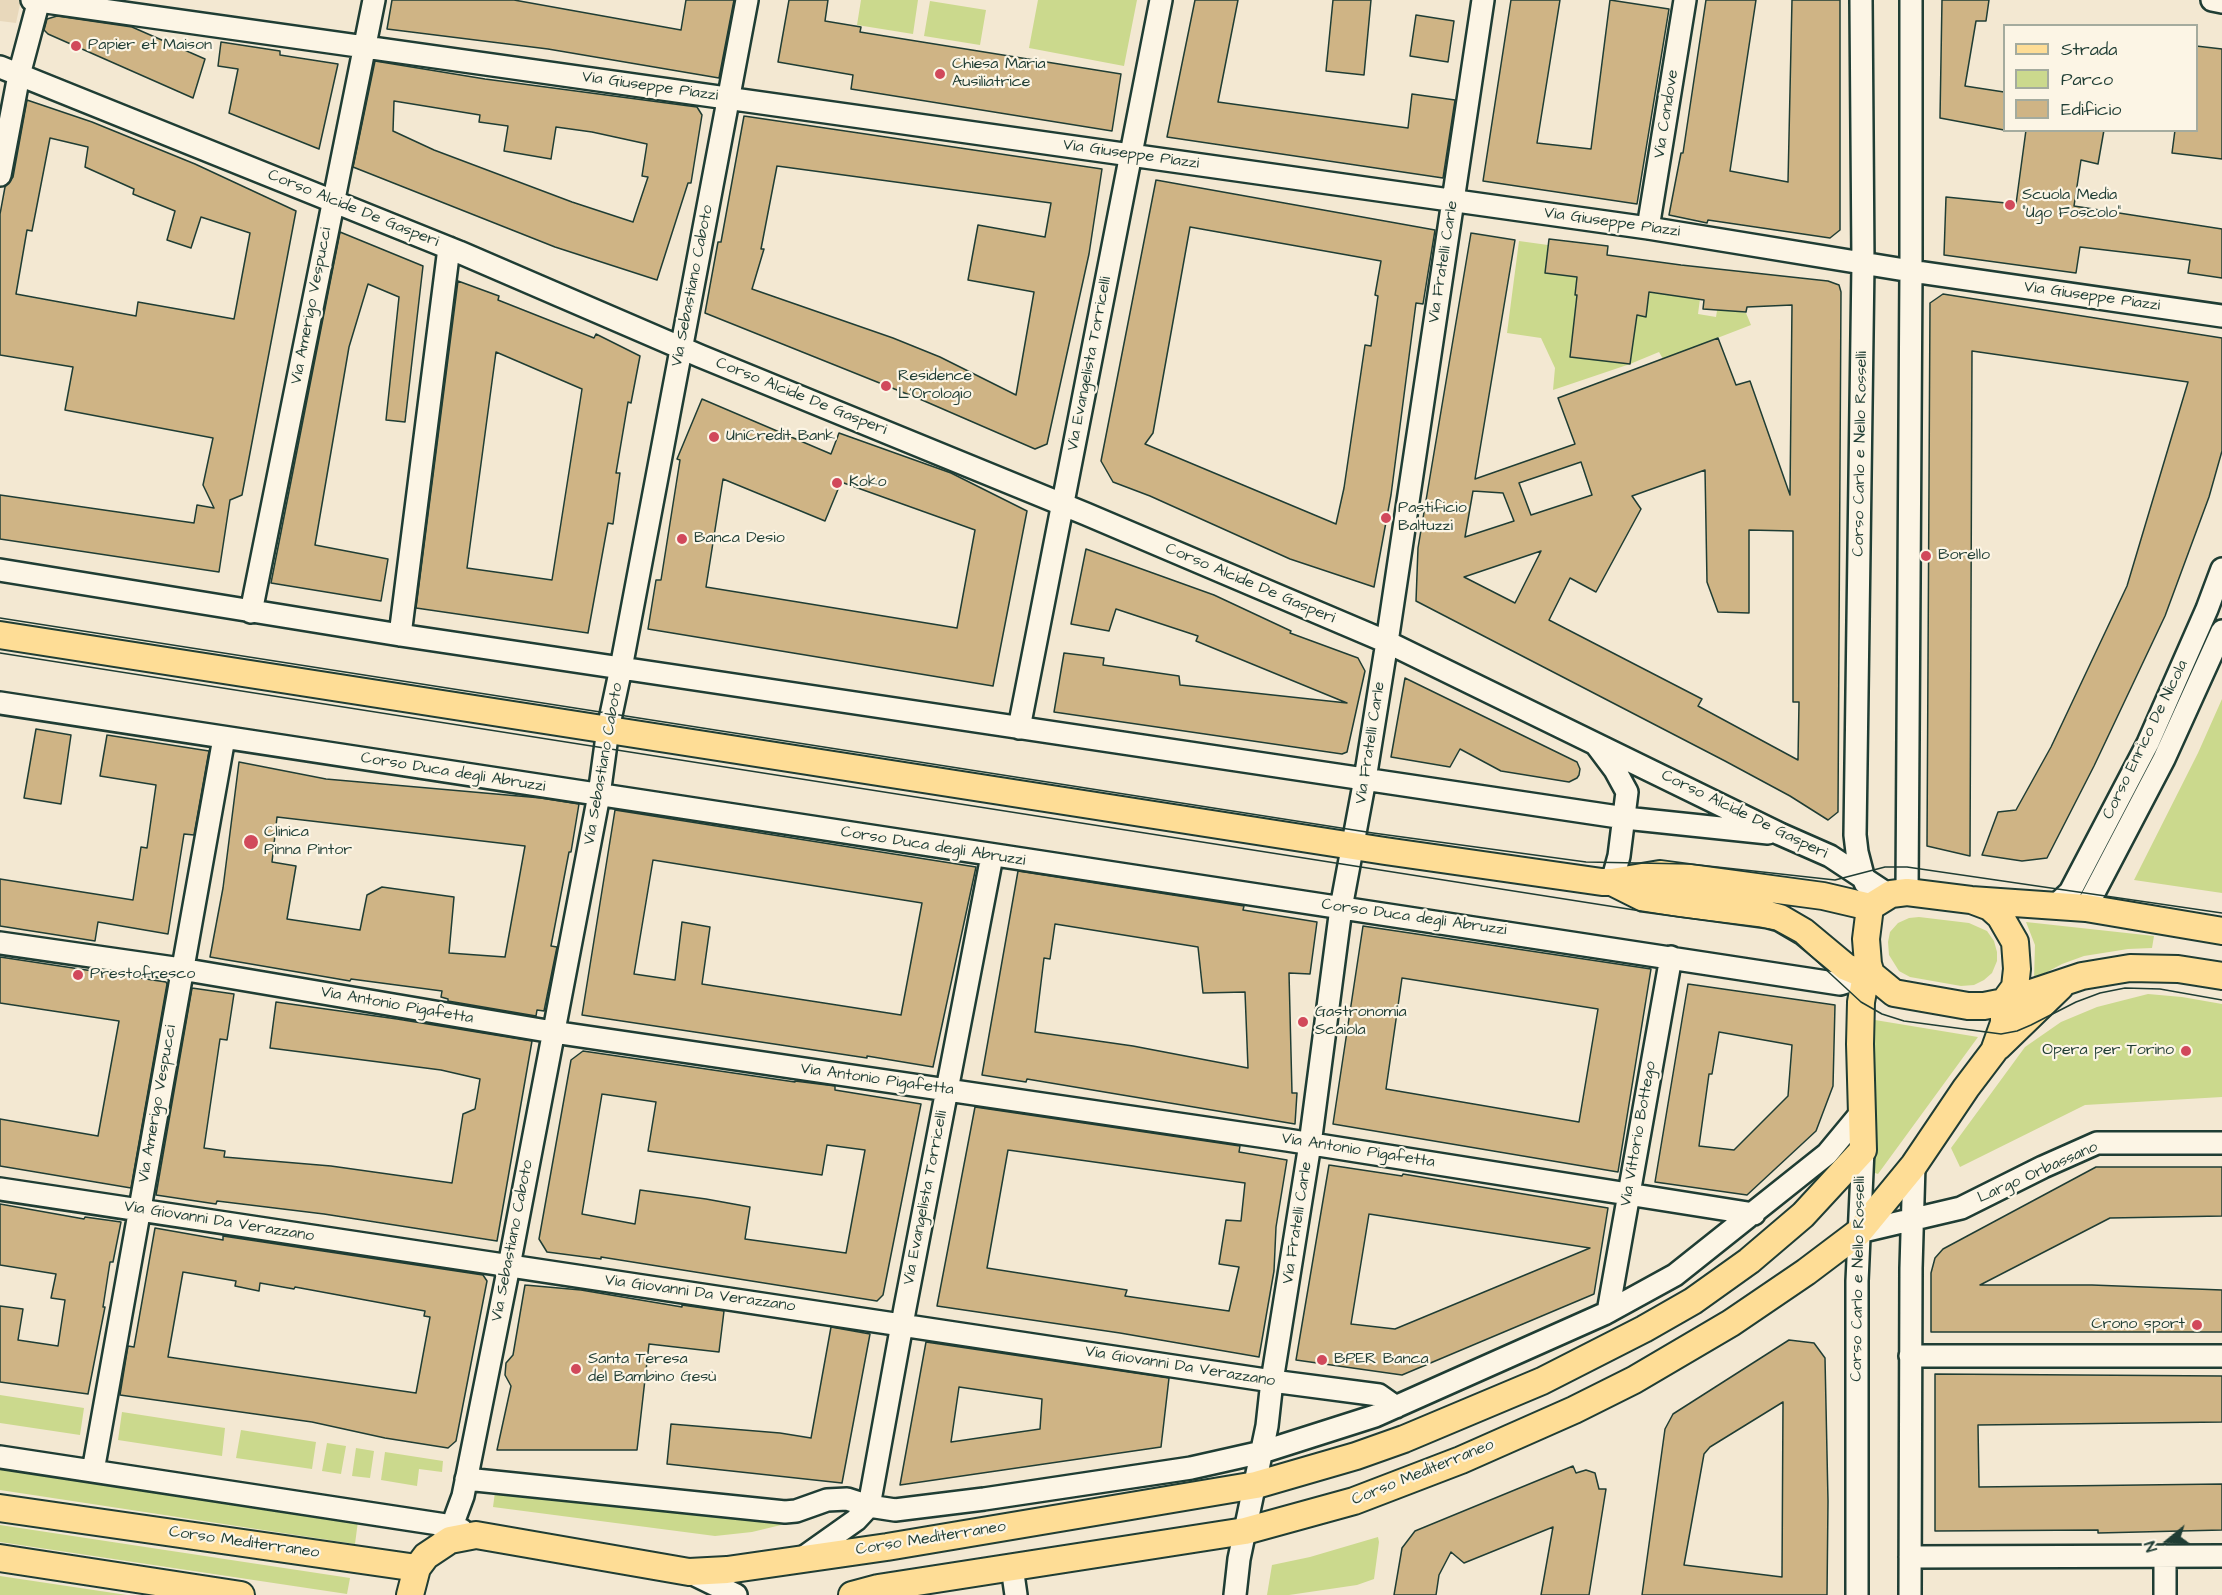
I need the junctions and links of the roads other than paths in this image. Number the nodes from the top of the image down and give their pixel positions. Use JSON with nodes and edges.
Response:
{"nodes":[{"id":1,"x":36,"y":0,"type":"edge"},
{"id":2,"x":374,"y":0,"type":"edge"},
{"id":3,"x":747,"y":0,"type":"edge"},
{"id":4,"x":1161,"y":0,"type":"edge"},
{"id":5,"x":1483,"y":0,"type":"edge"},
{"id":6,"x":1686,"y":0,"type":"edge"},
{"id":7,"x":1861,"y":0,"type":"edge"},
{"id":8,"x":1911,"y":0,"type":"edge"},
{"id":9,"x":2212,"y":0,"type":"edge"},
{"id":10,"x":2222,"y":2,"type":"edge"},
{"id":11,"x":365,"y":47,"type":"junction"},
{"id":12,"x":9,"y":71,"type":"edge"},
{"id":13,"x":729,"y":98,"type":"junction"},
{"id":14,"x":1131,"y":154,"type":"junction"},
{"id":15,"x":0,"y":175,"type":"edge"},
{"id":16,"x":1453,"y":200,"type":"junction"},
{"id":17,"x":332,"y":201,"type":"junction"},
{"id":18,"x":1648,"y":228,"type":"junction"},
{"id":19,"x":449,"y":248,"type":"junction"},
{"id":20,"x":1863,"y":263,"type":"junction"},
{"id":21,"x":1911,"y":271,"type":"junction"},
{"id":22,"x":2222,"y":316,"type":"edge"},
{"id":23,"x":682,"y":348,"type":"junction"},
{"id":24,"x":1063,"y":505,"type":"junction"},
{"id":25,"x":2222,"y":568,"type":"edge"},
{"id":26,"x":0,"y":570,"type":"edge"},
{"id":27,"x":251,"y":612,"type":"junction"},
{"id":28,"x":2222,"y":631,"type":"edge"},
{"id":29,"x":0,"y":635,"type":"edge"},
{"id":30,"x":400,"y":635,"type":"junction"},
{"id":31,"x":1387,"y":642,"type":"junction"},
{"id":32,"x":621,"y":669,"type":"junction"},
{"id":33,"x":0,"y":703,"type":"edge"},
{"id":34,"x":1019,"y":728,"type":"junction"},
{"id":35,"x":608,"y":729,"type":"junction"},
{"id":36,"x":224,"y":738,"type":"junction"},
{"id":37,"x":1595,"y":743,"type":"junction"},
{"id":38,"x":1365,"y":779,"type":"junction"},
{"id":39,"x":599,"y":795,"type":"junction"},
{"id":40,"x":1625,"y":818,"type":"junction"},
{"id":41,"x":1780,"y":834,"type":"junction"},
{"id":42,"x":1353,"y":846,"type":"junction"},
{"id":43,"x":992,"y":856,"type":"junction"},
{"id":44,"x":1860,"y":877,"type":"junction"},
{"id":45,"x":1612,"y":882,"type":"junction"},
{"id":46,"x":1823,"y":896,"type":"junction"},
{"id":47,"x":1889,"y":898,"type":"junction"},
{"id":48,"x":1971,"y":900,"type":"junction"},
{"id":49,"x":2056,"y":905,"type":"junction"},
{"id":50,"x":1341,"y":908,"type":"junction"},
{"id":51,"x":2086,"y":908,"type":"junction"},
{"id":52,"x":2222,"y":931,"type":"edge"},
{"id":53,"x":0,"y":943,"type":"edge"},
{"id":54,"x":1671,"y":957,"type":"junction"},
{"id":55,"x":181,"y":969,"type":"junction"},
{"id":56,"x":2222,"y":976,"type":"edge"},
{"id":57,"x":1862,"y":978,"type":"junction"},
{"id":58,"x":2066,"y":981,"type":"junction"},
{"id":59,"x":2004,"y":1002,"type":"junction"},
{"id":60,"x":553,"y":1032,"type":"junction"},
{"id":61,"x":1994,"y":1051,"type":"junction"},
{"id":62,"x":946,"y":1090,"type":"junction"},
{"id":63,"x":1861,"y":1113,"type":"junction"},
{"id":64,"x":2222,"y":1143,"type":"edge"},
{"id":65,"x":1310,"y":1144,"type":"junction"},
{"id":66,"x":1863,"y":1150,"type":"junction"},
{"id":67,"x":1914,"y":1166,"type":"junction"},
{"id":68,"x":0,"y":1190,"type":"edge"},
{"id":69,"x":1629,"y":1194,"type":"junction"},
{"id":70,"x":140,"y":1210,"type":"junction"},
{"id":71,"x":1754,"y":1214,"type":"junction"},
{"id":72,"x":1914,"y":1220,"type":"junction"},
{"id":73,"x":1859,"y":1232,"type":"junction"},
{"id":74,"x":509,"y":1266,"type":"junction"},
{"id":75,"x":1608,"y":1312,"type":"junction"},
{"id":76,"x":902,"y":1324,"type":"junction"},
{"id":77,"x":1911,"y":1356,"type":"junction"},
{"id":78,"x":2222,"y":1356,"type":"edge"},
{"id":79,"x":1272,"y":1381,"type":"junction"},
{"id":80,"x":1396,"y":1407,"type":"junction"},
{"id":81,"x":1262,"y":1452,"type":"junction"},
{"id":82,"x":0,"y":1457,"type":"edge"},
{"id":83,"x":93,"y":1471,"type":"junction"},
{"id":84,"x":466,"y":1479,"type":"junction"},
{"id":85,"x":1256,"y":1485,"type":"junction"},
{"id":86,"x":869,"y":1506,"type":"junction"},
{"id":87,"x":0,"y":1508,"type":"edge"},
{"id":88,"x":1245,"y":1531,"type":"junction"},
{"id":89,"x":447,"y":1535,"type":"junction"},
{"id":90,"x":2165,"y":1556,"type":"junction"},
{"id":91,"x":2222,"y":1556,"type":"edge"},
{"id":92,"x":1910,"y":1557,"type":"junction"},
{"id":93,"x":0,"y":1558,"type":"edge"},
{"id":94,"x":800,"y":1560,"type":"junction"},
{"id":95,"x":1012,"y":1567,"type":"junction"},
{"id":96,"x":417,"y":1568,"type":"junction"},
{"id":97,"x":689,"y":1572,"type":"junction"},
{"id":98,"x":241,"y":1595,"type":"edge"},
{"id":99,"x":410,"y":1595,"type":"edge"},
{"id":100,"x":736,"y":1595,"type":"edge"},
{"id":101,"x":852,"y":1595,"type":"edge"},
{"id":102,"x":1016,"y":1595,"type":"edge"},
{"id":103,"x":1235,"y":1595,"type":"edge"},
{"id":104,"x":1857,"y":1595,"type":"edge"},
{"id":105,"x":1910,"y":1595,"type":"edge"},
{"id":106,"x":2165,"y":1595,"type":"edge"}],
"edges":[{"from":1,"to":11,"type":"street","name":"Via Giuseppe Piazzi"},
{"from":1,"to":12,"type":"street"},
{"from":2,"to":11,"type":"street","name":"Via Amerigo Vespucci"},
{"from":3,"to":13,"type":"street","name":"Via Sebastiano Caboto"},
{"from":4,"to":14,"type":"street","name":"Via Evangelista Torricelli"},
{"from":5,"to":16,"type":"street","name":"Via Fratelli Carle"},
{"from":6,"to":18,"type":"street","name":"Via Condove"},
{"from":7,"to":20,"type":"street","name":"Corso Carlo e Nello Rosselli"},
{"from":8,"to":21,"type":"street"},
{"from":9,"to":10,"type":"street"},
{"from":11,"to":13,"type":"street","name":"Via Giuseppe Piazzi"},
{"from":11,"to":17,"type":"street","name":"Via Amerigo Vespucci"},
{"from":12,"to":15,"type":"street"},
{"from":12,"to":17,"type":"street","name":"Corso Alcide De Gasperi"},
{"from":13,"to":14,"type":"street","name":"Via Giuseppe Piazzi"},
{"from":13,"to":23,"type":"street","name":"Via Sebastiano Caboto"},
{"from":14,"to":16,"type":"street","name":"Via Giuseppe Piazzi"},
{"from":14,"to":24,"type":"street","name":"Via Evangelista Torricelli"},
{"from":16,"to":18,"type":"street","name":"Via Giuseppe Piazzi"},
{"from":16,"to":31,"type":"street","name":"Via Fratelli Carle"},
{"from":17,"to":19,"type":"street","name":"Corso Alcide De Gasperi"},
{"from":17,"to":27,"type":"street","name":"Via Amerigo Vespucci"},
{"from":18,"to":20,"type":"street","name":"Via Giuseppe Piazzi"},
{"from":19,"to":23,"type":"street","name":"Corso Alcide De Gasperi"},
{"from":19,"to":30,"type":"street"},
{"from":20,"to":21,"type":"street","name":"Via Giuseppe Piazzi"},
{"from":20,"to":44,"type":"street","name":"Corso Carlo e Nello Rosselli"},
{"from":21,"to":22,"type":"street","name":"Via Giuseppe Piazzi"},
{"from":21,"to":47,"type":"street"},
{"from":23,"to":24,"type":"street","name":"Corso Alcide De Gasperi"},
{"from":23,"to":32,"type":"street","name":"Via Sebastiano Caboto"},
{"from":24,"to":31,"type":"street","name":"Corso Alcide De Gasperi"},
{"from":24,"to":34,"type":"street","name":"Via Evangelista Torricelli"},
{"from":25,"to":49,"type":"street","name":"Corso Enrico De Nicola"},
{"from":26,"to":27,"type":"street"},
{"from":27,"to":30,"type":"street"},
{"from":28,"to":51,"type":"street","name":"Corso Enrico De Nicola"},
{"from":29,"to":35,"type":"main road"},
{"from":30,"to":32,"type":"street"},
{"from":31,"to":37,"type":"street","name":"Corso Alcide De Gasperi"},
{"from":31,"to":38,"type":"street","name":"Via Fratelli Carle"},
{"from":32,"to":34,"type":"street"},
{"from":32,"to":35,"type":"street","name":"Via Sebastiano Caboto"},
{"from":33,"to":36,"type":"street","name":"Corso Duca degli Abruzzi"},
{"from":34,"to":38,"type":"street"},
{"from":35,"to":39,"type":"street","name":"Via Sebastiano Caboto"},
{"from":35,"to":42,"type":"main road"},
{"from":36,"to":39,"type":"street","name":"Corso Duca degli Abruzzi"},
{"from":36,"to":55,"type":"street","name":"Via Amerigo Vespucci"},
{"from":37,"to":40,"type":"street","name":"Corso Alcide De Gasperi"},
{"from":37,"to":41,"type":"street","name":"Corso Alcide De Gasperi"},
{"from":38,"to":40,"type":"street"},
{"from":38,"to":42,"type":"street","name":"Via Fratelli Carle"},
{"from":39,"to":43,"type":"street","name":"Corso Duca degli Abruzzi"},
{"from":39,"to":60,"type":"street","name":"Via Sebastiano Caboto"},
{"from":40,"to":41,"type":"street"},
{"from":40,"to":45,"type":"street","name":"Corso Alcide De Gasperi"},
{"from":41,"to":44,"type":"street","name":"Corso Alcide De Gasperi"},
{"from":42,"to":45,"type":"main road"},
{"from":42,"to":50,"type":"street","name":"Via Fratelli Carle"},
{"from":43,"to":50,"type":"street","name":"Corso Duca degli Abruzzi"},
{"from":43,"to":62,"type":"street","name":"Via Evangelista Torricelli"},
{"from":44,"to":46,"type":"street"},
{"from":44,"to":47,"type":"street","name":"Corso Carlo e Nello Rosselli"},
{"from":45,"to":46,"type":"main road"},
{"from":45,"to":57,"type":"main road"},
{"from":46,"to":47,"type":"main road"},
{"from":47,"to":48,"type":"main road"},
{"from":47,"to":57,"type":"main road"},
{"from":48,"to":49,"type":"main road"},
{"from":48,"to":59,"type":"main road"},
{"from":49,"to":51,"type":"main road"},
{"from":50,"to":54,"type":"street","name":"Corso Duca degli Abruzzi"},
{"from":50,"to":65,"type":"street","name":"Via Fratelli Carle"},
{"from":51,"to":52,"type":"main road"},
{"from":53,"to":55,"type":"street","name":"Via Antonio Pigafetta"},
{"from":54,"to":57,"type":"street","name":"Corso Duca degli Abruzzi"},
{"from":54,"to":69,"type":"street","name":"Via Vittorio Bottego"},
{"from":55,"to":60,"type":"street","name":"Via Antonio Pigafetta"},
{"from":55,"to":70,"type":"street","name":"Via Amerigo Vespucci"},
{"from":56,"to":58,"type":"main road"},
{"from":57,"to":59,"type":"main road"},
{"from":57,"to":63,"type":"main road","name":"Corso Carlo e Nello Rosselli"},
{"from":58,"to":59,"type":"main road"},
{"from":58,"to":61,"type":"main road"},
{"from":59,"to":61,"type":"main road"},
{"from":60,"to":62,"type":"street","name":"Via Antonio Pigafetta"},
{"from":60,"to":74,"type":"street","name":"Via Sebastiano Caboto"},
{"from":61,"to":67,"type":"main road"},
{"from":62,"to":65,"type":"street","name":"Via Antonio Pigafetta"},
{"from":62,"to":76,"type":"street","name":"Via Evangelista Torricelli"},
{"from":63,"to":66,"type":"main road","name":"Corso Carlo e Nello Rosselli"},
{"from":63,"to":71,"type":"street","name":"Corso Mediterraneo"},
{"from":64,"to":72,"type":"street","name":"Largo Orbassano"},
{"from":65,"to":69,"type":"street","name":"Via Antonio Pigafetta"},
{"from":65,"to":79,"type":"street","name":"Via Fratelli Carle"},
{"from":66,"to":73,"type":"street","name":"Corso Carlo e Nello Rosselli"},
{"from":66,"to":85,"type":"main road","name":"Corso Mediterraneo"},
{"from":67,"to":72,"type":"street"},
{"from":67,"to":73,"type":"main road","name":"Corso Mediterraneo"},
{"from":68,"to":70,"type":"street","name":"Via Giovanni Da Verazzano"},
{"from":69,"to":71,"type":"street","name":"Via Antonio Pigafetta"},
{"from":69,"to":75,"type":"street","name":"Via Vittorio Bottego"},
{"from":70,"to":74,"type":"street","name":"Via Giovanni Da Verazzano"},
{"from":70,"to":83,"type":"street","name":"Via Amerigo Vespucci"},
{"from":71,"to":75,"type":"street","name":"Corso Mediterraneo"},
{"from":72,"to":73,"type":"street","name":"Largo Orbassano"},
{"from":72,"to":77,"type":"street"},
{"from":73,"to":88,"type":"main road","name":"Corso Mediterraneo"},
{"from":73,"to":104,"type":"street","name":"Corso Carlo e Nello Rosselli"},
{"from":74,"to":76,"type":"street","name":"Via Giovanni Da Verazzano"},
{"from":74,"to":84,"type":"street","name":"Via Sebastiano Caboto"},
{"from":75,"to":80,"type":"street","name":"Corso Mediterraneo"},
{"from":76,"to":79,"type":"street","name":"Via Giovanni Da Verazzano"},
{"from":76,"to":86,"type":"street","name":"Via Evangelista Torricelli"},
{"from":77,"to":78,"type":"street"},
{"from":77,"to":92,"type":"street"},
{"from":79,"to":80,"type":"street","name":"Via Giovanni Da Verazzano"},
{"from":79,"to":81,"type":"street","name":"Via Fratelli Carle"},
{"from":80,"to":81,"type":"street","name":"Corso Mediterraneo"},
{"from":81,"to":85,"type":"street","name":"Via Fratelli Carle"},
{"from":81,"to":86,"type":"street","name":"Corso Mediterraneo"},
{"from":82,"to":83,"type":"street","name":"Corso Mediterraneo"},
{"from":83,"to":89,"type":"street","name":"Corso Mediterraneo"},
{"from":84,"to":86,"type":"street","name":"Corso Mediterraneo"},
{"from":84,"to":89,"type":"street","name":"Via Sebastiano Caboto"},
{"from":85,"to":88,"type":"street","name":"Via Fratelli Carle"},
{"from":85,"to":94,"type":"main road","name":"Corso Mediterraneo"},
{"from":86,"to":94,"type":"street","name":"Corso Mediterraneo"},
{"from":87,"to":96,"type":"main road","name":"Corso Mediterraneo"},
{"from":88,"to":95,"type":"main road","name":"Corso Mediterraneo"},
{"from":88,"to":103,"type":"street","name":"Via Fratelli Carle"},
{"from":89,"to":96,"type":"main road","name":"Corso Mediterraneo"},
{"from":89,"to":97,"type":"main road","name":"Corso Mediterraneo"},
{"from":90,"to":91,"type":"street"},
{"from":90,"to":92,"type":"street"},
{"from":90,"to":106,"type":"street"},
{"from":92,"to":105,"type":"street"},
{"from":93,"to":98,"type":"main road"},
{"from":94,"to":97,"type":"main road","name":"Corso Mediterraneo"},
{"from":95,"to":101,"type":"main road","name":"Corso Mediterraneo"},
{"from":95,"to":102,"type":"street"},
{"from":96,"to":99,"type":"main road"},
{"from":97,"to":100,"type":"street"}]}
